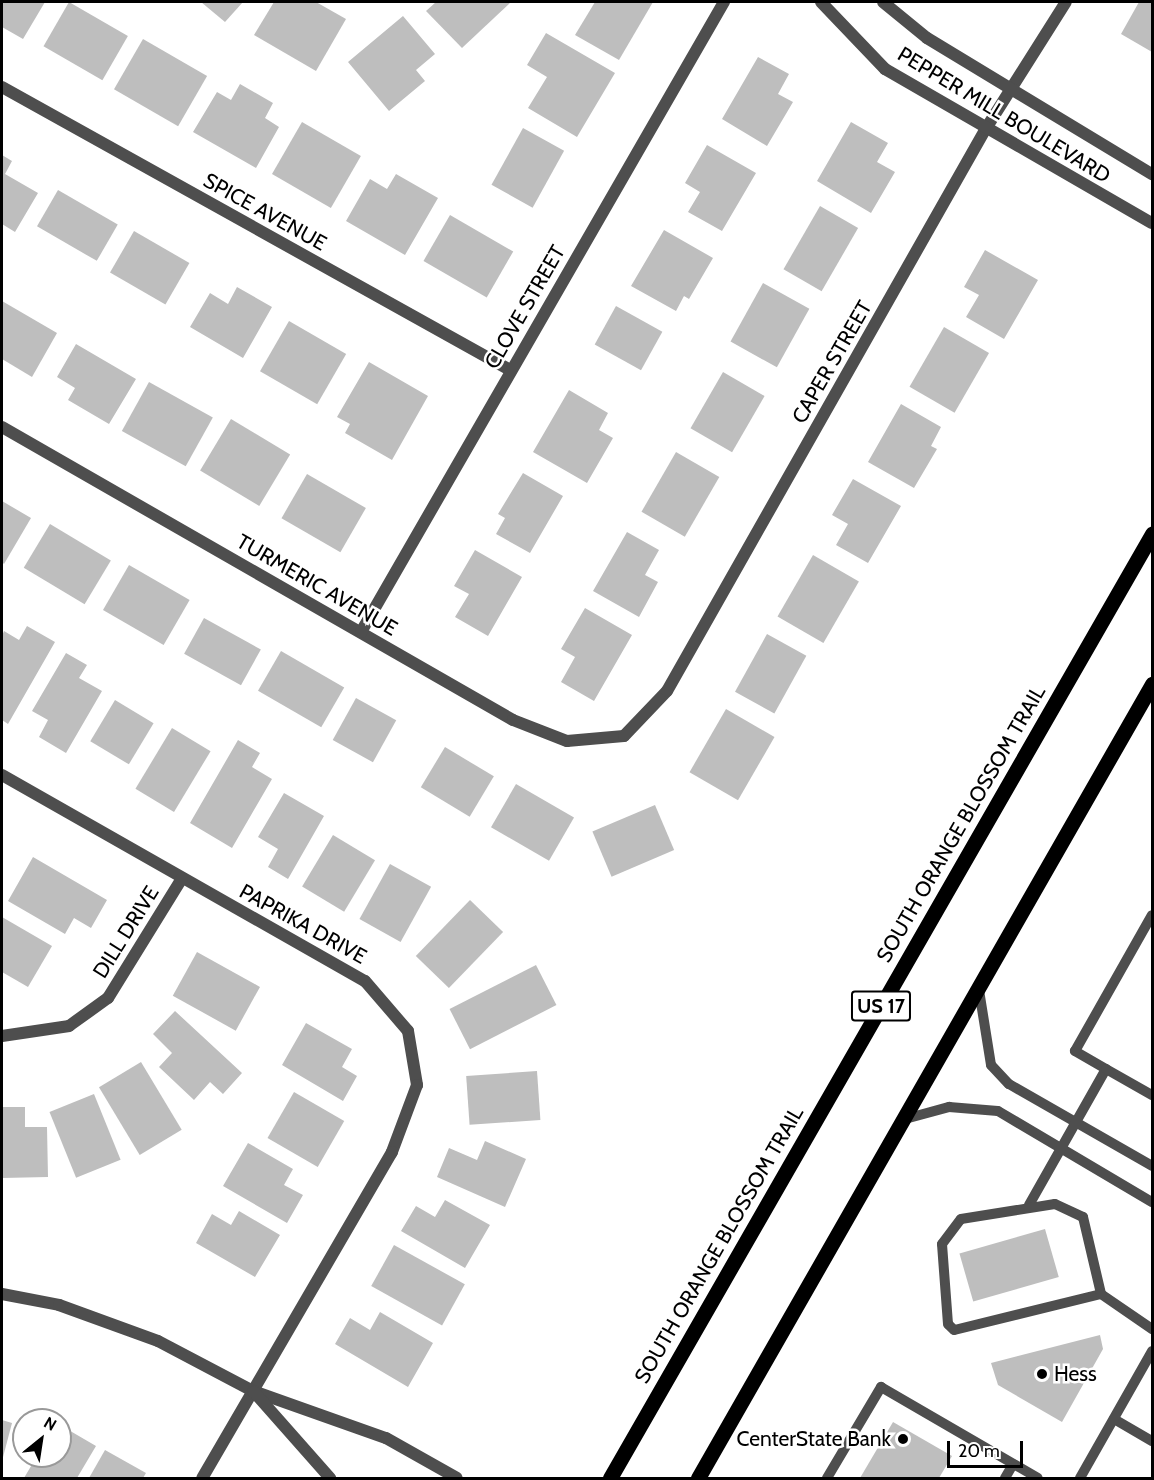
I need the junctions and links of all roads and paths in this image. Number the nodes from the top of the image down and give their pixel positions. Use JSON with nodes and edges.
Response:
{"nodes":[{"id":1,"x":724,"y":2,"type":"edge"},
{"id":2,"x":821,"y":2,"type":"edge"},
{"id":3,"x":883,"y":2,"type":"edge"},
{"id":4,"x":1066,"y":2,"type":"edge"},
{"id":5,"x":2,"y":87,"type":"edge"},
{"id":6,"x":1010,"y":90,"type":"junction"},
{"id":7,"x":986,"y":130,"type":"junction"},
{"id":8,"x":1152,"y":174,"type":"edge"},
{"id":9,"x":1152,"y":223,"type":"edge"},
{"id":10,"x":510,"y":370,"type":"junction"},
{"id":11,"x":2,"y":427,"type":"edge"},
{"id":12,"x":1152,"y":534,"type":"edge"},
{"id":13,"x":361,"y":632,"type":"junction"},
{"id":14,"x":1152,"y":684,"type":"edge"},
{"id":15,"x":624,"y":736,"type":"joint"},
{"id":16,"x":2,"y":775,"type":"edge"},
{"id":17,"x":182,"y":878,"type":"junction"},
{"id":18,"x":1152,"y":915,"type":"edge"},
{"id":19,"x":979,"y":990,"type":"junction"},
{"id":20,"x":2,"y":1036,"type":"edge"},
{"id":21,"x":1106,"y":1069,"type":"junction"},
{"id":22,"x":1152,"y":1095,"type":"edge"},
{"id":23,"x":905,"y":1119,"type":"junction"},
{"id":24,"x":1075,"y":1122,"type":"junction"},
{"id":25,"x":1061,"y":1148,"type":"junction"},
{"id":26,"x":1152,"y":1166,"type":"edge"},
{"id":27,"x":1152,"y":1202,"type":"edge"},
{"id":28,"x":1029,"y":1205,"type":"junction"},
{"id":29,"x":2,"y":1294,"type":"edge"},
{"id":30,"x":1101,"y":1294,"type":"junction"},
{"id":31,"x":1152,"y":1329,"type":"edge"},
{"id":32,"x":1151,"y":1358,"type":"edge"},
{"id":33,"x":253,"y":1391,"type":"junction"},
{"id":34,"x":1114,"y":1419,"type":"junction"},
{"id":35,"x":1152,"y":1441,"type":"edge"},
{"id":36,"x":1013,"y":1464,"type":"junction"},
{"id":37,"x":1085,"y":1477,"type":"edge"},
{"id":38,"x":202,"y":1479,"type":"edge"},
{"id":39,"x":330,"y":1479,"type":"edge"},
{"id":40,"x":457,"y":1479,"type":"edge"},
{"id":41,"x":610,"y":1479,"type":"edge"},
{"id":42,"x":698,"y":1479,"type":"edge"},
{"id":43,"x":827,"y":1479,"type":"edge"},
{"id":44,"x":1005,"y":1479,"type":"edge"},
{"id":45,"x":1038,"y":1479,"type":"edge"}],
"edges":[{"from":1,"to":10,"type":"street","name":"CLOVE STREET"},
{"from":2,"to":7,"type":"street","name":"PEPPER MILL BOULEVARD"},
{"from":3,"to":6,"type":"street","name":"PEPPER MILL BOULEVARD"},
{"from":4,"to":6,"type":"street","name":"CAPER STREET"},
{"from":5,"to":10,"type":"street","name":"SPICE AVENUE"},
{"from":6,"to":7,"type":"street","name":"CAPER STREET"},
{"from":6,"to":8,"type":"street","name":"PEPPER MILL BOULEVARD"},
{"from":7,"to":9,"type":"street","name":"PEPPER MILL BOULEVARD"},
{"from":7,"to":15,"type":"street","name":"CAPER STREET"},
{"from":10,"to":13,"type":"street","name":"CLOVE STREET"},
{"from":11,"to":13,"type":"street","name":"TURMERIC AVENUE"},
{"from":12,"to":41,"type":"main road","name":"SOUTH ORANGE BLOSSOM TRAIL","number":"US 17"},
{"from":13,"to":15,"type":"street","name":"TURMERIC AVENUE"},
{"from":14,"to":19,"type":"main road"},
{"from":16,"to":17,"type":"street","name":"PAPRIKA DRIVE"},
{"from":17,"to":20,"type":"street","name":"DILL DRIVE"},
{"from":17,"to":33,"type":"street","name":"PAPRIKA DRIVE"},
{"from":18,"to":21,"type":"lane"},
{"from":19,"to":23,"type":"main road"},
{"from":19,"to":24,"type":"lane"},
{"from":21,"to":22,"type":"lane"},
{"from":21,"to":24,"type":"lane"},
{"from":23,"to":25,"type":"lane"},
{"from":23,"to":42,"type":"main road"},
{"from":24,"to":25,"type":"lane"},
{"from":24,"to":26,"type":"lane"},
{"from":25,"to":27,"type":"lane"},
{"from":25,"to":28,"type":"lane"},
{"from":28,"to":30,"type":"lane"},
{"from":28,"to":30,"type":"lane"},
{"from":29,"to":33,"type":"street"},
{"from":30,"to":31,"type":"lane"},
{"from":32,"to":34,"type":"lane"},
{"from":33,"to":38,"type":"street","name":"PAPRIKA DRIVE"},
{"from":33,"to":39,"type":"street"},
{"from":33,"to":40,"type":"street"},
{"from":34,"to":35,"type":"lane"},
{"from":34,"to":37,"type":"lane"},
{"from":36,"to":43,"type":"lane"},
{"from":36,"to":44,"type":"lane"},
{"from":36,"to":45,"type":"lane"}]}
